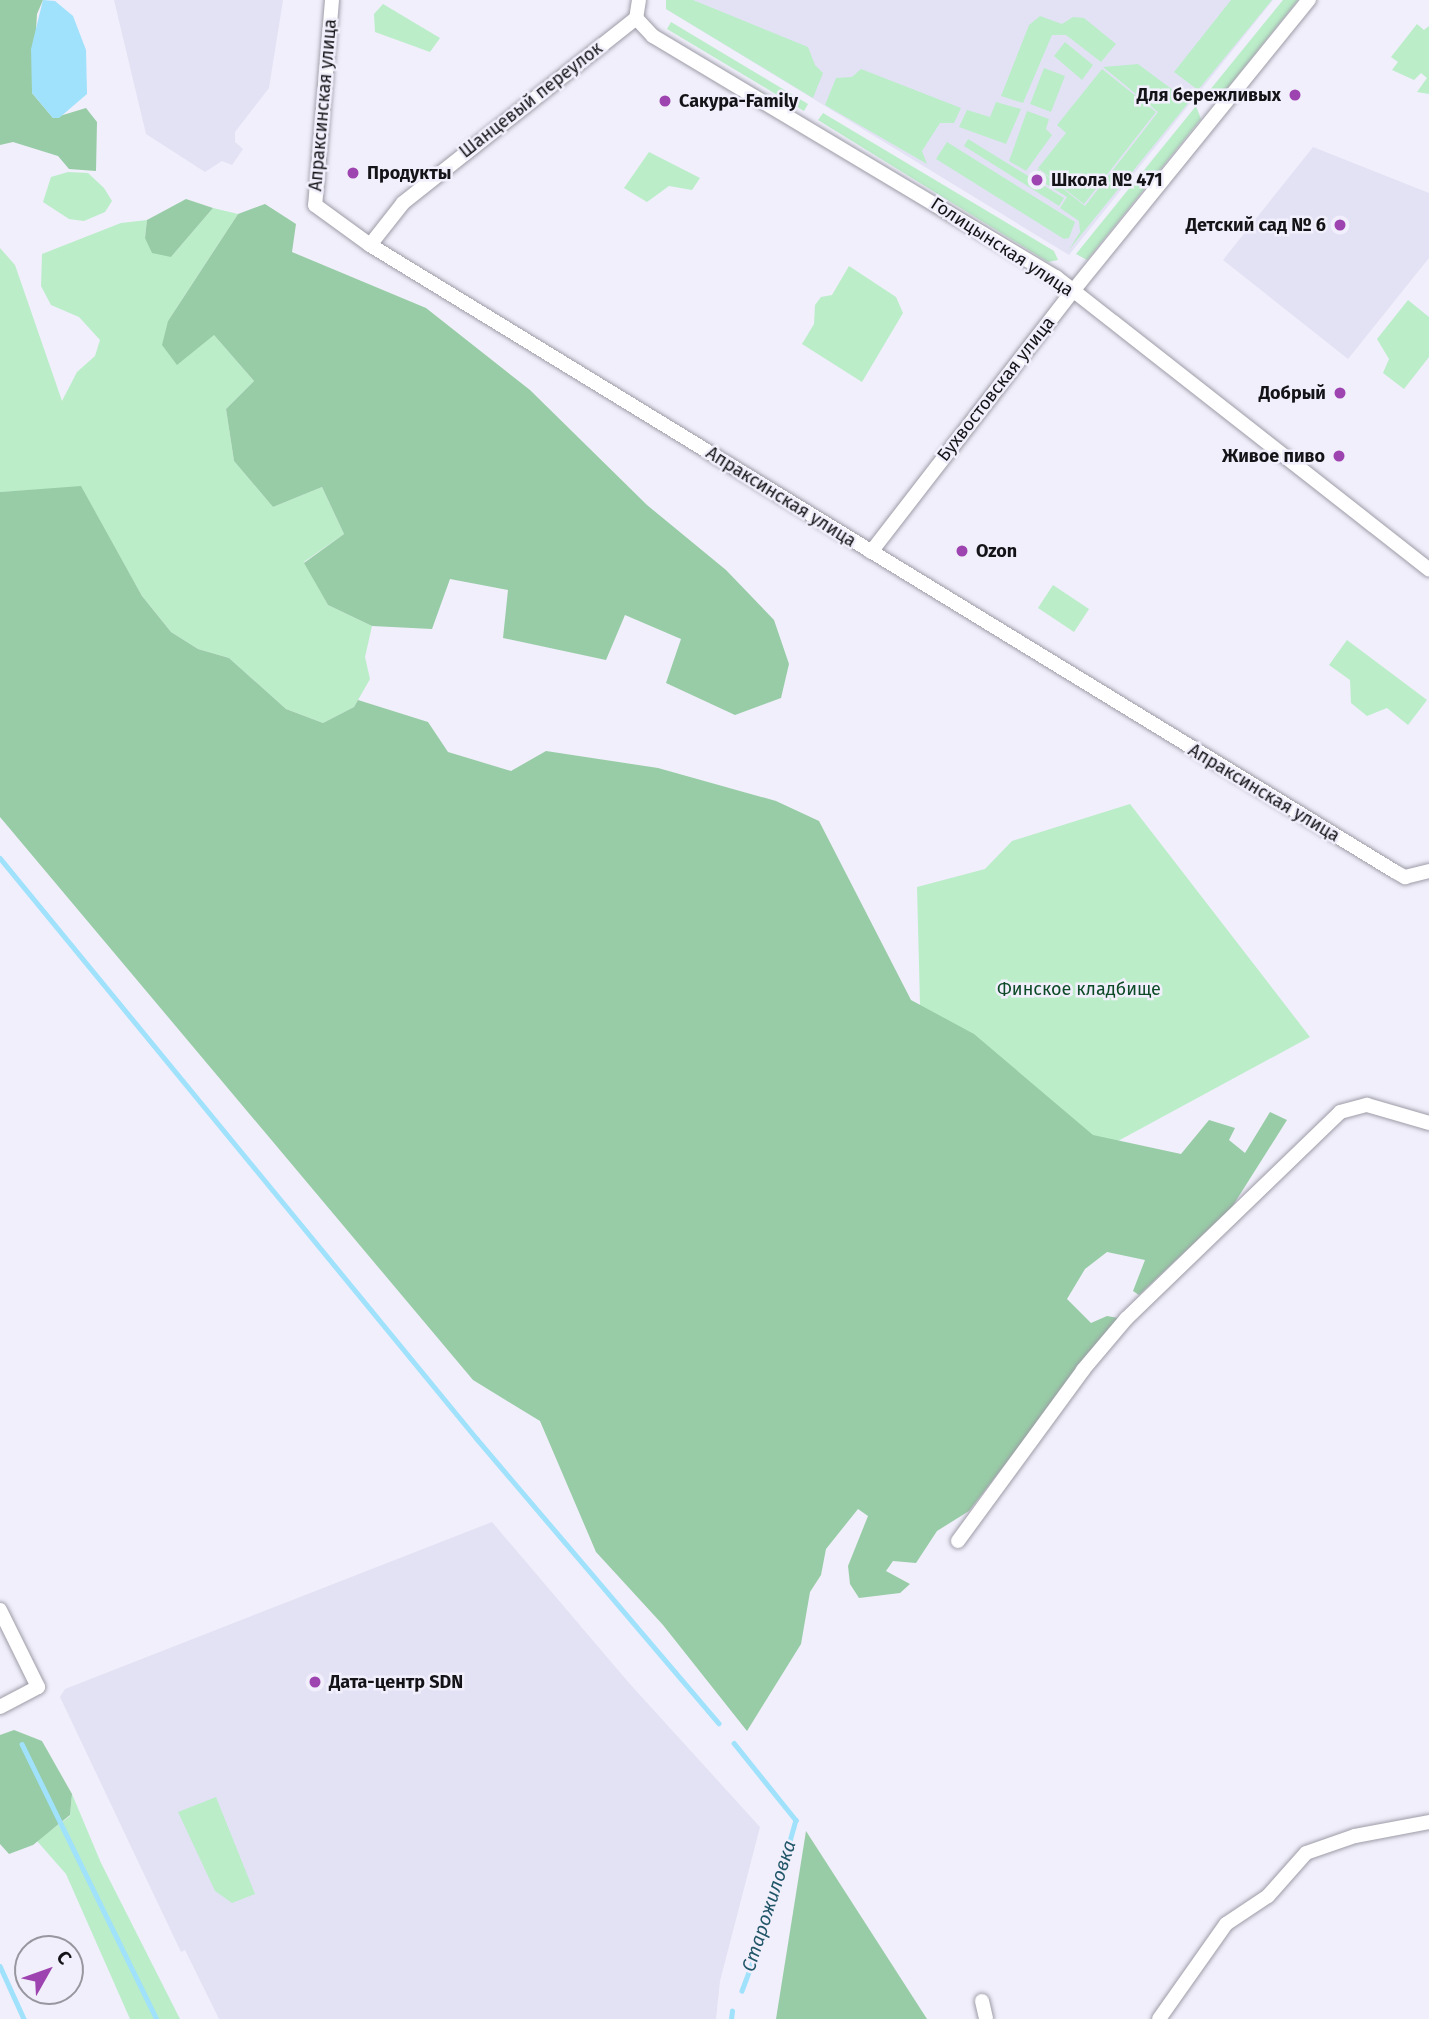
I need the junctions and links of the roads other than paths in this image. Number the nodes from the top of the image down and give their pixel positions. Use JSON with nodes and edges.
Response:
{"nodes":[{"id":1,"x":332,"y":0,"type":"edge"},
{"id":2,"x":639,"y":0,"type":"edge"},
{"id":3,"x":1309,"y":0,"type":"edge"},
{"id":4,"x":636,"y":18,"type":"junction"},
{"id":5,"x":370,"y":245,"type":"junction"},
{"id":6,"x":1073,"y":291,"type":"junction"},
{"id":7,"x":871,"y":552,"type":"junction"},
{"id":8,"x":1429,"y":569,"type":"edge"},
{"id":9,"x":1429,"y":871,"type":"edge"},
{"id":10,"x":1429,"y":1123,"type":"edge"},
{"id":11,"x":958,"y":1541,"type":"dead end"},
{"id":12,"x":0,"y":1610,"type":"edge"},
{"id":13,"x":0,"y":1707,"type":"edge"},
{"id":14,"x":1429,"y":1822,"type":"edge"},
{"id":15,"x":982,"y":2001,"type":"dead end"},
{"id":16,"x":986,"y":2019,"type":"edge"},
{"id":17,"x":1159,"y":2019,"type":"edge"}],
"edges":[{"from":1,"to":5,"type":"street","name":"Апраксинская улица"},
{"from":2,"to":4,"type":"street"},
{"from":3,"to":6,"type":"street","name":"Бухвостовская улица"},
{"from":4,"to":5,"type":"street","name":"Шанцевый переулок"},
{"from":4,"to":6,"type":"street","name":"Голицынская улица"},
{"from":5,"to":7,"type":"street","name":"Апраксинская улица"},
{"from":6,"to":7,"type":"street","name":"Бухвостовская улица"},
{"from":6,"to":8,"type":"street","name":"Голицынская улица"},
{"from":7,"to":9,"type":"street","name":"Апраксинская улица"},
{"from":10,"to":11,"type":"street"},
{"from":12,"to":13,"type":"street"},
{"from":14,"to":17,"type":"street"},
{"from":15,"to":16,"type":"street"}]}
